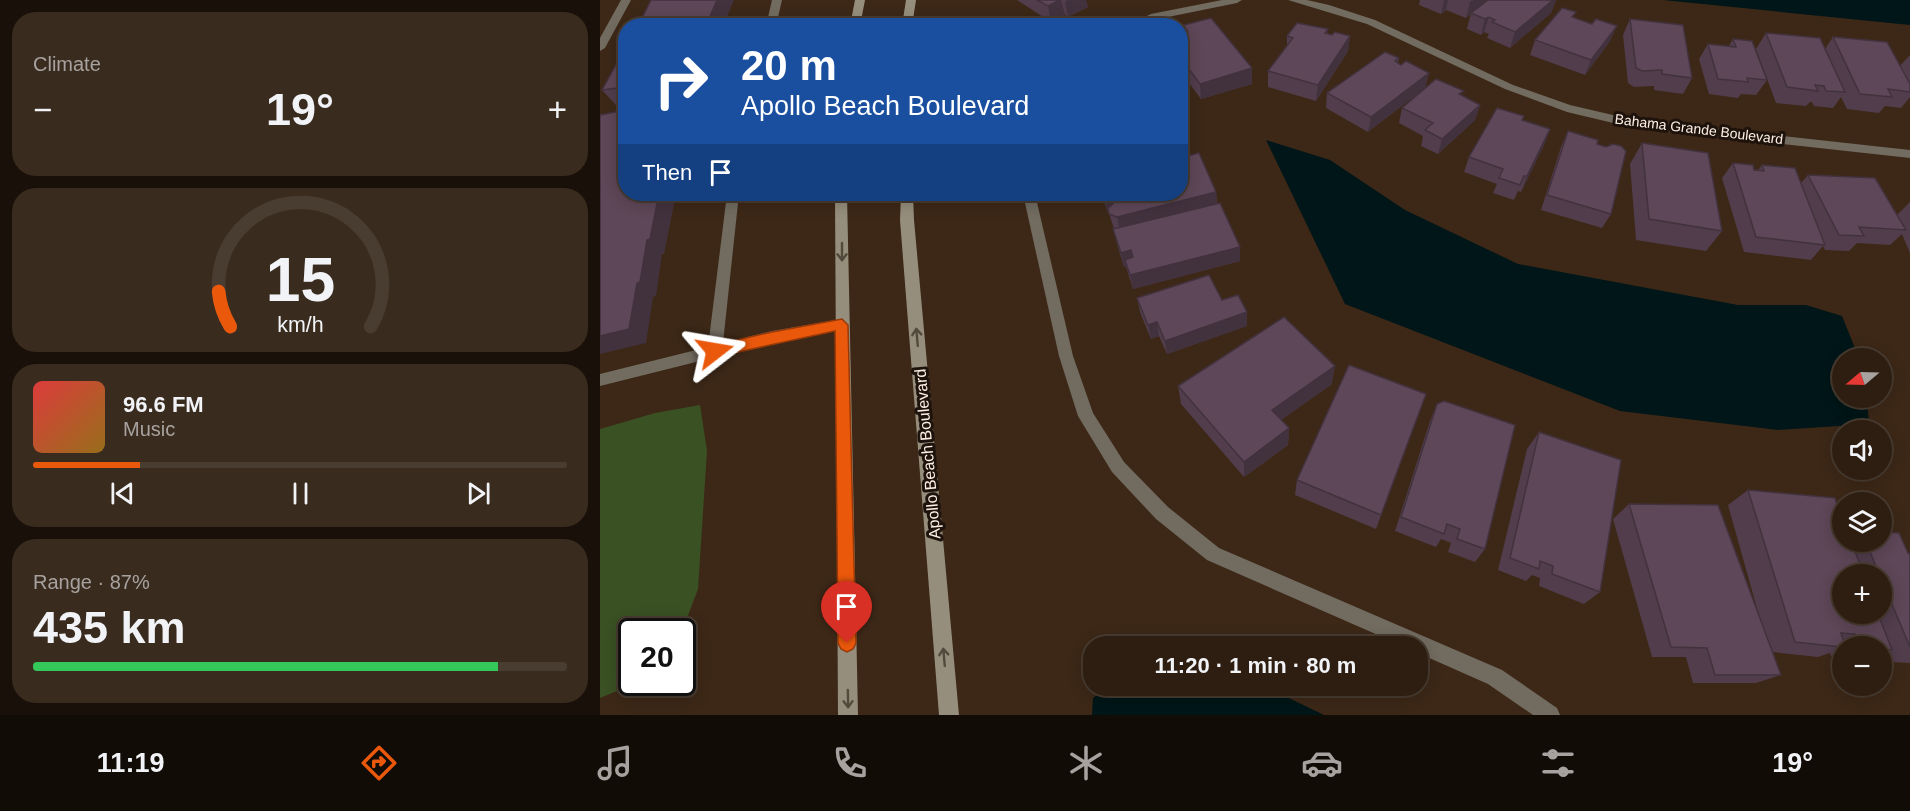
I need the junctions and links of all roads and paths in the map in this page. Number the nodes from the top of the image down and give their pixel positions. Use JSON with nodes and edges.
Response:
{"nodes":[{"id":1,"x":626,"y":0,"type":"edge"},
{"id":2,"x":777,"y":0,"type":"edge"},
{"id":3,"x":860,"y":0,"type":"edge"},
{"id":4,"x":910,"y":0,"type":"edge"},
{"id":5,"x":1237,"y":0,"type":"edge"},
{"id":6,"x":1293,"y":0,"type":"edge"},
{"id":7,"x":773,"y":18,"type":"edge"},
{"id":8,"x":857,"y":18,"type":"edge"},
{"id":9,"x":908,"y":18,"type":"edge"},
{"id":10,"x":1150,"y":18,"type":"edge"},
{"id":11,"x":600,"y":48,"type":"edge"},
{"id":12,"x":1910,"y":154,"type":"edge"},
{"id":13,"x":732,"y":201,"type":"edge"},
{"id":14,"x":841,"y":201,"type":"edge"},
{"id":15,"x":907,"y":201,"type":"edge"},
{"id":16,"x":1031,"y":201,"type":"edge"},
{"id":17,"x":842,"y":325,"type":"junction"},
{"id":18,"x":715,"y":351,"type":"junction"},
{"id":19,"x":600,"y":380,"type":"edge"},
{"id":20,"x":848,"y":715,"type":"edge"},
{"id":21,"x":949,"y":715,"type":"edge"},
{"id":22,"x":1550,"y":715,"type":"edge"}],
"edges":[{"from":1,"to":11,"type":"street"},
{"from":2,"to":7,"type":"street"},
{"from":3,"to":8,"type":"main road"},
{"from":4,"to":9,"type":"main road"},
{"from":5,"to":10,"type":"street"},
{"from":6,"to":12,"type":"street","name":"Bahama Grande Boulevard"},
{"from":13,"to":18,"type":"street"},
{"from":14,"to":17,"type":"main road","one_way":true},
{"from":21,"to":15,"type":"main road","name":"Apollo Beach Boulevard","one_way":true},
{"from":16,"to":22,"type":"street"},
{"from":17,"to":18,"type":"street"},
{"from":17,"to":20,"type":"main road","one_way":true},
{"from":18,"to":19,"type":"street"}]}
